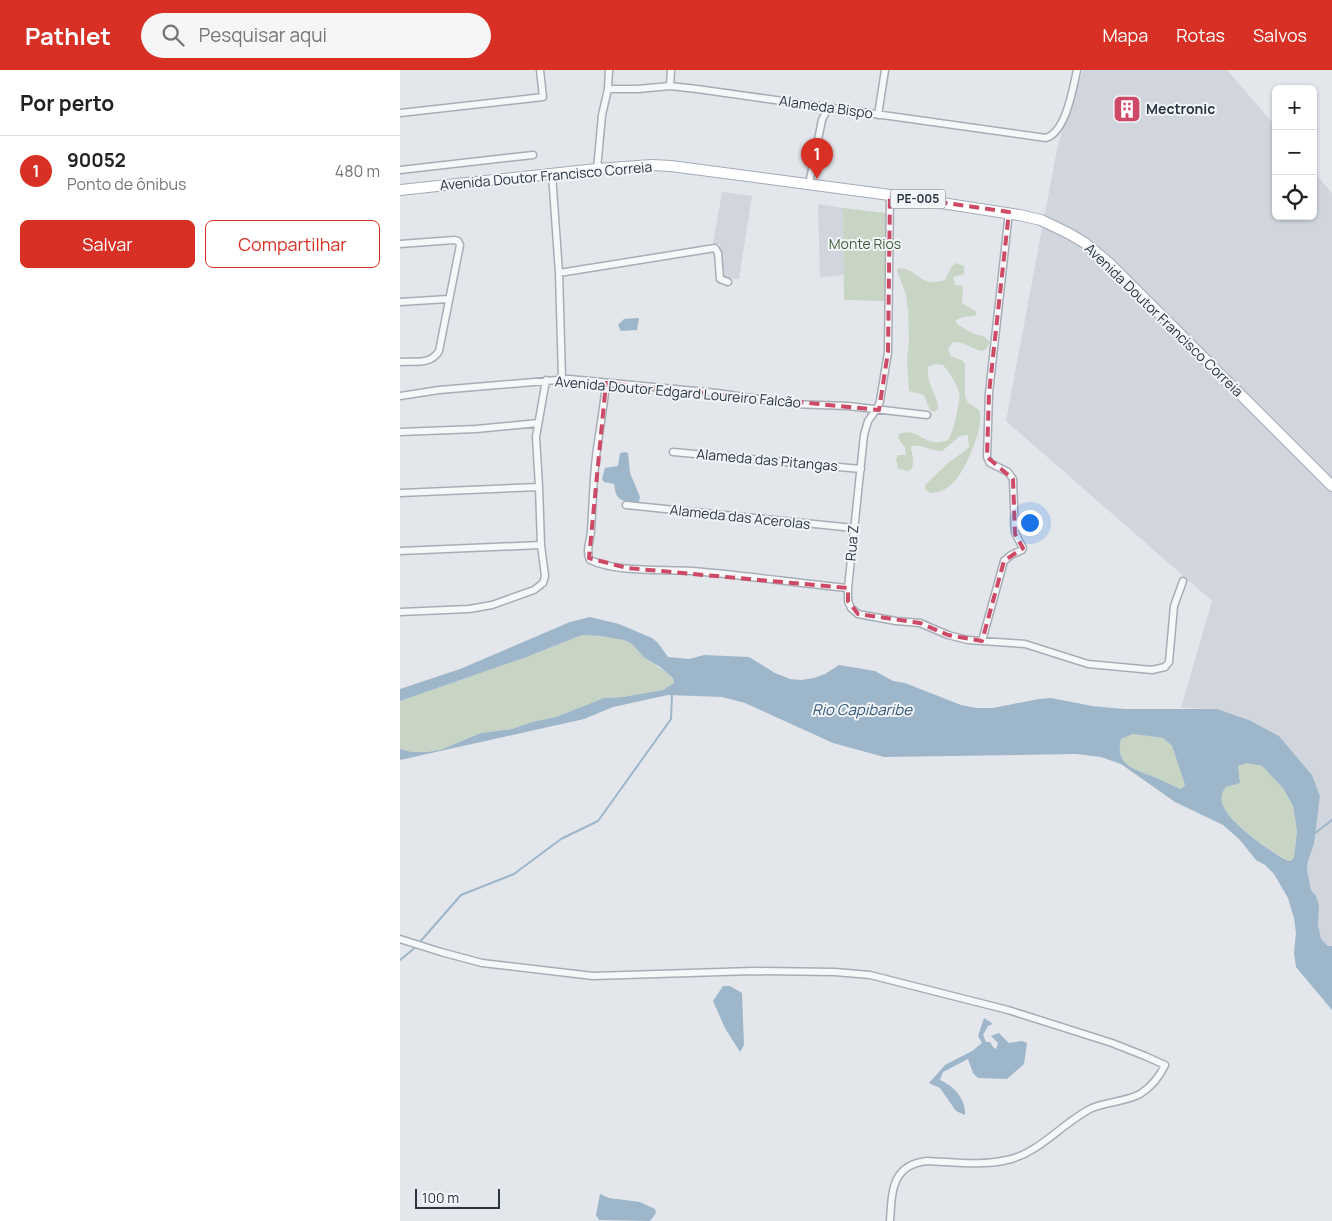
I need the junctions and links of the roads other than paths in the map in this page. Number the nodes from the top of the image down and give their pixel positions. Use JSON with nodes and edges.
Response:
{"nodes":[{"id":1,"x":540,"y":70,"type":"edge"},
{"id":2,"x":609,"y":70,"type":"edge"},
{"id":3,"x":671,"y":70,"type":"edge"},
{"id":4,"x":885,"y":70,"type":"edge"},
{"id":5,"x":1078,"y":70,"type":"edge"},
{"id":6,"x":670,"y":86,"type":"junction"},
{"id":7,"x":608,"y":89,"type":"junction"},
{"id":8,"x":828,"y":108,"type":"junction"},
{"id":9,"x":400,"y":113,"type":"edge"},
{"id":10,"x":878,"y":114,"type":"junction"},
{"id":11,"x":533,"y":155,"type":"dead end"},
{"id":12,"x":597,"y":169,"type":"junction"},
{"id":13,"x":400,"y":170,"type":"edge"},
{"id":14,"x":552,"y":174,"type":"junction"},
{"id":15,"x":809,"y":184,"type":"junction"},
{"id":16,"x":400,"y":190,"type":"edge"},
{"id":17,"x":890,"y":195,"type":"junction"},
{"id":18,"x":1009,"y":212,"type":"junction"},
{"id":19,"x":400,"y":244,"type":"edge"},
{"id":20,"x":559,"y":273,"type":"junction"},
{"id":21,"x":728,"y":282,"type":"dead end"},
{"id":22,"x":448,"y":299,"type":"junction"},
{"id":23,"x":400,"y":302,"type":"edge"},
{"id":24,"x":400,"y":362,"type":"edge"},
{"id":25,"x":562,"y":378,"type":"junction"},
{"id":26,"x":546,"y":380,"type":"junction"},
{"id":27,"x":606,"y":383,"type":"junction"},
{"id":28,"x":400,"y":396,"type":"edge"},
{"id":29,"x":876,"y":410,"type":"junction"},
{"id":30,"x":927,"y":416,"type":"dead end"},
{"id":31,"x":538,"y":422,"type":"junction"},
{"id":32,"x":400,"y":432,"type":"edge"},
{"id":33,"x":673,"y":452,"type":"dead end"},
{"id":34,"x":861,"y":468,"type":"junction"},
{"id":35,"x":1332,"y":486,"type":"edge"},
{"id":36,"x":540,"y":487,"type":"junction"},
{"id":37,"x":400,"y":493,"type":"edge"},
{"id":38,"x":626,"y":505,"type":"dead end"},
{"id":39,"x":854,"y":528,"type":"junction"},
{"id":40,"x":541,"y":545,"type":"junction"},
{"id":41,"x":400,"y":551,"type":"edge"},
{"id":42,"x":1183,"y":581,"type":"dead end"},
{"id":43,"x":848,"y":588,"type":"junction"},
{"id":44,"x":400,"y":612,"type":"edge"},
{"id":45,"x":982,"y":641,"type":"junction"},
{"id":46,"x":400,"y":939,"type":"edge"},
{"id":47,"x":890,"y":1221,"type":"edge"}],
"edges":[{"from":1,"to":9,"type":"street"},
{"from":2,"to":7,"type":"street"},
{"from":3,"to":6,"type":"street"},
{"from":4,"to":10,"type":"street"},
{"from":5,"to":10,"type":"street","name":"Alameda Bispo"},
{"from":6,"to":7,"type":"street","name":"Alameda Bispo"},
{"from":6,"to":8,"type":"street","name":"Alameda Bispo"},
{"from":7,"to":12,"type":"street"},
{"from":8,"to":10,"type":"street","name":"Alameda Bispo"},
{"from":8,"to":15,"type":"street"},
{"from":11,"to":13,"type":"street"},
{"from":12,"to":14,"type":"main road","name":"Avenida Doutor Francisco Correia","number":"PE-005"},
{"from":12,"to":15,"type":"main road","name":"Avenida Doutor Francisco Correia","number":"PE-005"},
{"from":14,"to":16,"type":"main road","name":"Avenida Doutor Francisco Correia","number":"PE-005"},
{"from":14,"to":20,"type":"street"},
{"from":15,"to":17,"type":"main road","name":"Avenida Doutor Francisco Correia","number":"PE-005"},
{"from":17,"to":18,"type":"main road","name":"Avenida Doutor Francisco Correia","number":"PE-005"},
{"from":17,"to":29,"type":"street","name":"Rua Z"},
{"from":18,"to":35,"type":"main road","name":"Avenida Doutor Francisco Correia","number":"PE-005"},
{"from":18,"to":45,"type":"street"},
{"from":19,"to":22,"type":"street"},
{"from":20,"to":21,"type":"street"},
{"from":20,"to":25,"type":"street"},
{"from":22,"to":23,"type":"street"},
{"from":22,"to":24,"type":"street"},
{"from":25,"to":26,"type":"street","name":"Avenida Doutor Edgard Loureiro Falcão"},
{"from":25,"to":27,"type":"street","name":"Avenida Doutor Edgard Loureiro Falcão"},
{"from":26,"to":28,"type":"street","name":"Avenida Doutor Edgard Loureiro Falcão"},
{"from":26,"to":31,"type":"street"},
{"from":27,"to":29,"type":"street","name":"Avenida Doutor Edgard Loureiro Falcão"},
{"from":27,"to":43,"type":"street"},
{"from":29,"to":30,"type":"street","name":"Avenida Doutor Edgard Loureiro Falcão"},
{"from":29,"to":34,"type":"street","name":"Rua Z"},
{"from":31,"to":32,"type":"street"},
{"from":31,"to":36,"type":"street"},
{"from":33,"to":34,"type":"street","name":"Alameda das Pitangas"},
{"from":34,"to":39,"type":"street","name":"Rua Z"},
{"from":36,"to":37,"type":"street"},
{"from":36,"to":40,"type":"street"},
{"from":38,"to":39,"type":"street","name":"Alameda das Acerolas"},
{"from":39,"to":43,"type":"street","name":"Rua Z"},
{"from":40,"to":41,"type":"street"},
{"from":40,"to":44,"type":"street"},
{"from":42,"to":45,"type":"street"},
{"from":43,"to":45,"type":"street","name":"Rua Z"},
{"from":46,"to":47,"type":"street"}]}
